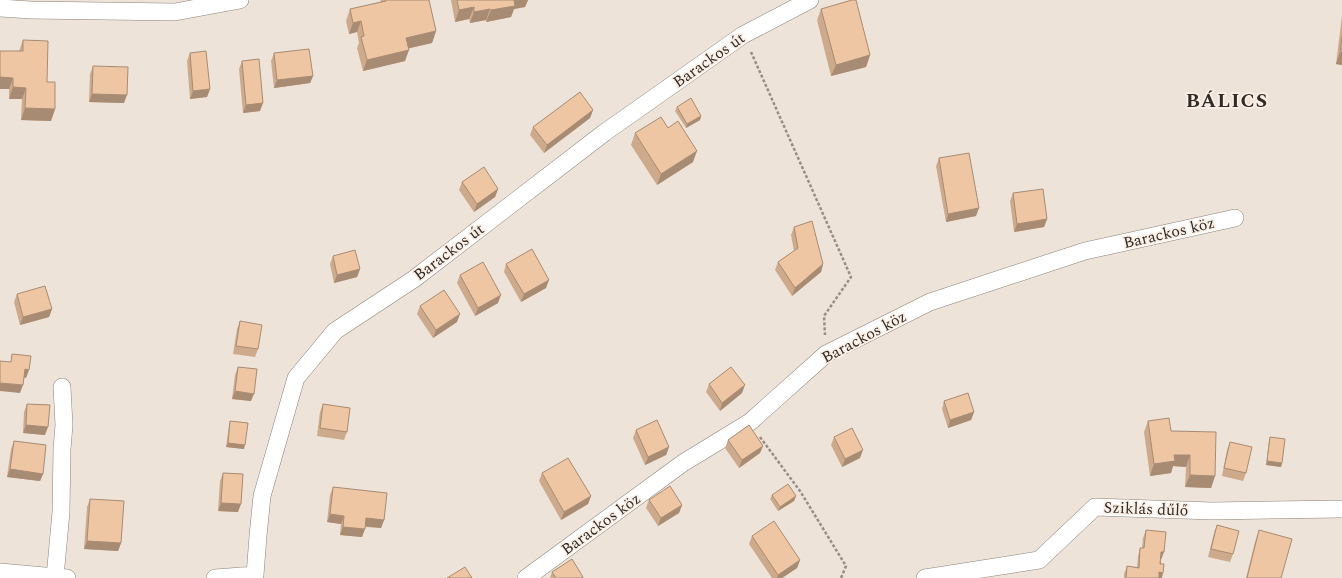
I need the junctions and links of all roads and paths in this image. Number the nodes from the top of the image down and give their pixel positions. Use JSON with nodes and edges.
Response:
{"nodes":[{"id":1,"x":240,"y":0,"type":"edge"},
{"id":2,"x":810,"y":0,"type":"edge"},
{"id":3,"x":0,"y":8,"type":"edge"},
{"id":4,"x":743,"y":35,"type":"junction"},
{"id":5,"x":1235,"y":218,"type":"dead end"},
{"id":6,"x":826,"y":354,"type":"junction"},
{"id":7,"x":62,"y":387,"type":"dead end"},
{"id":8,"x":750,"y":422,"type":"junction"},
{"id":9,"x":1342,"y":509,"type":"edge"},
{"id":10,"x":0,"y":572,"type":"edge"},
{"id":11,"x":257,"y":576,"type":"edge"},
{"id":12,"x":61,"y":578,"type":"edge"},
{"id":13,"x":215,"y":578,"type":"edge"},
{"id":14,"x":526,"y":578,"type":"edge"},
{"id":15,"x":841,"y":578,"type":"edge"},
{"id":16,"x":925,"y":578,"type":"edge"}],
"edges":[{"from":1,"to":3,"type":"street"},
{"from":2,"to":4,"type":"street","name":"Barackos út"},
{"from":4,"to":6,"type":"path"},
{"from":4,"to":11,"type":"street","name":"Barackos út"},
{"from":5,"to":6,"type":"street","name":"Barackos köz"},
{"from":6,"to":8,"type":"street","name":"Barackos köz"},
{"from":7,"to":12,"type":"street"},
{"from":8,"to":14,"type":"street","name":"Barackos köz"},
{"from":8,"to":15,"type":"path"},
{"from":9,"to":16,"type":"street","name":"Sziklás dűlő"},
{"from":10,"to":12,"type":"street"},
{"from":11,"to":13,"type":"street","name":"Barackos út"}]}
